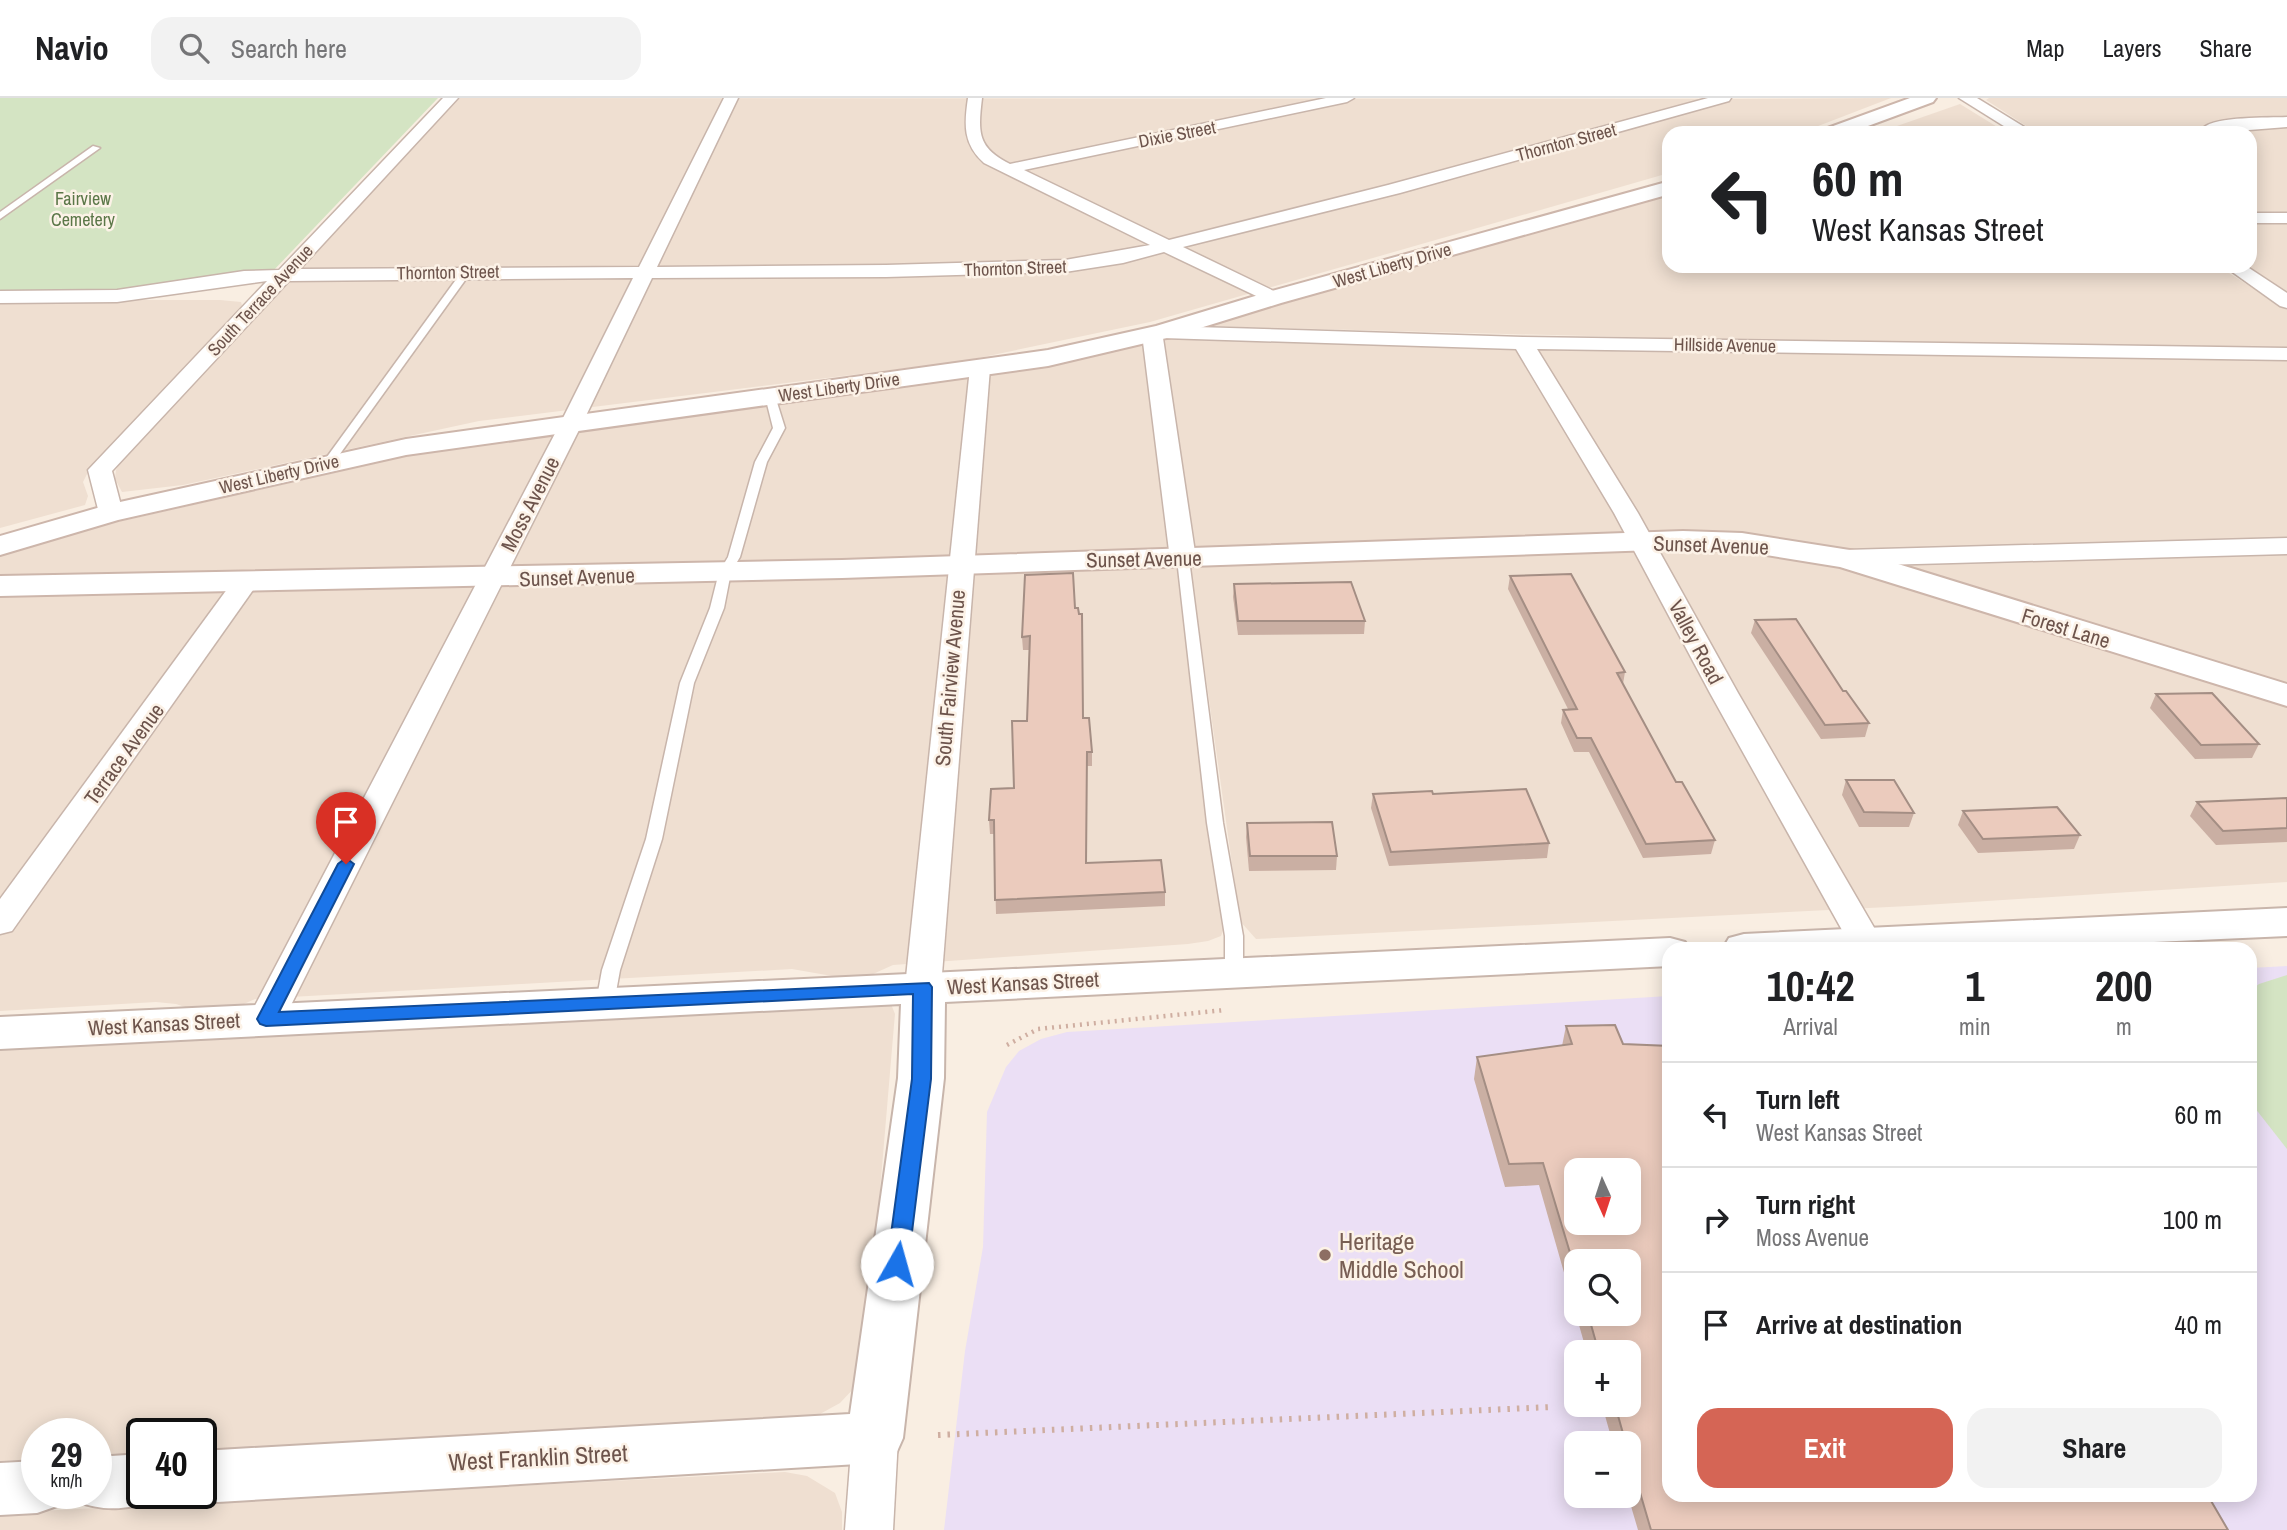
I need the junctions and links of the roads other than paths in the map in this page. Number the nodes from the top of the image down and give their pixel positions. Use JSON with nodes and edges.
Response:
{"nodes":[{"id":1,"x":451,"y":98,"type":"edge"},
{"id":2,"x":731,"y":98,"type":"edge"},
{"id":3,"x":975,"y":98,"type":"edge"},
{"id":4,"x":1347,"y":98,"type":"edge"},
{"id":5,"x":1724,"y":98,"type":"edge"},
{"id":6,"x":1927,"y":98,"type":"edge"},
{"id":7,"x":1966,"y":98,"type":"edge"},
{"id":8,"x":2287,"y":122,"type":"edge"},
{"id":9,"x":1851,"y":126,"type":"edge"},
{"id":10,"x":2014,"y":126,"type":"edge"},
{"id":11,"x":2227,"y":126,"type":"edge"},
{"id":12,"x":96,"y":148,"type":"dead end"},
{"id":13,"x":1008,"y":169,"type":"junction"},
{"id":14,"x":1662,"y":189,"type":"edge"},
{"id":15,"x":0,"y":216,"type":"edge"},
{"id":16,"x":2257,"y":218,"type":"edge"},
{"id":17,"x":2287,"y":218,"type":"edge"},
{"id":18,"x":1165,"y":247,"type":"junction"},
{"id":19,"x":646,"y":271,"type":"junction"},
{"id":20,"x":466,"y":272,"type":"junction"},
{"id":21,"x":2244,"y":273,"type":"edge"},
{"id":22,"x":284,"y":275,"type":"junction"},
{"id":23,"x":117,"y":296,"type":"junction"},
{"id":24,"x":0,"y":297,"type":"edge"},
{"id":25,"x":1273,"y":298,"type":"junction"},
{"id":26,"x":261,"y":300,"type":"junction"},
{"id":27,"x":2287,"y":302,"type":"edge"},
{"id":28,"x":1157,"y":333,"type":"junction"},
{"id":29,"x":1523,"y":343,"type":"junction"},
{"id":30,"x":2287,"y":354,"type":"edge"},
{"id":31,"x":979,"y":368,"type":"junction"},
{"id":32,"x":770,"y":397,"type":"junction"},
{"id":33,"x":571,"y":424,"type":"junction"},
{"id":34,"x":328,"y":463,"type":"junction"},
{"id":35,"x":111,"y":513,"type":"junction"},
{"id":36,"x":1642,"y":542,"type":"junction"},
{"id":37,"x":0,"y":546,"type":"edge"},
{"id":38,"x":2287,"y":546,"type":"edge"},
{"id":39,"x":1845,"y":558,"type":"junction"},
{"id":40,"x":1183,"y":559,"type":"junction"},
{"id":41,"x":960,"y":565,"type":"junction"},
{"id":42,"x":725,"y":572,"type":"junction"},
{"id":43,"x":492,"y":580,"type":"junction"},
{"id":44,"x":245,"y":583,"type":"junction"},
{"id":45,"x":0,"y":586,"type":"edge"},
{"id":46,"x":2287,"y":695,"type":"edge"},
{"id":47,"x":2287,"y":922,"type":"edge"},
{"id":48,"x":0,"y":923,"type":"edge"},
{"id":49,"x":1865,"y":942,"type":"edge"},
{"id":50,"x":1886,"y":942,"type":"edge"},
{"id":51,"x":1662,"y":952,"type":"edge"},
{"id":52,"x":1234,"y":973,"type":"junction"},
{"id":53,"x":923,"y":987,"type":"junction"},
{"id":54,"x":606,"y":1003,"type":"junction"},
{"id":55,"x":266,"y":1019,"type":"junction"},
{"id":56,"x":0,"y":1033,"type":"edge"},
{"id":57,"x":875,"y":1438,"type":"junction"},
{"id":58,"x":217,"y":1476,"type":"edge"},
{"id":59,"x":21,"y":1488,"type":"edge"},
{"id":60,"x":0,"y":1489,"type":"edge"},
{"id":61,"x":869,"y":1530,"type":"edge"}],
"edges":[{"from":1,"to":22,"type":"street","name":"South Terrace Avenue"},
{"from":2,"to":19,"type":"street","name":"Moss Avenue"},
{"from":3,"to":13,"type":"street"},
{"from":4,"to":13,"type":"street","name":"Dixie Street"},
{"from":5,"to":18,"type":"street","name":"Thornton Street"},
{"from":6,"to":9,"type":"main road"},
{"from":7,"to":10,"type":"street"},
{"from":8,"to":11,"type":"street"},
{"from":12,"to":15,"type":"lane"},
{"from":13,"to":18,"type":"street"},
{"from":14,"to":25,"type":"main road","name":"West Liberty Drive"},
{"from":16,"to":17,"type":"street"},
{"from":18,"to":19,"type":"street","name":"Thornton Street"},
{"from":18,"to":25,"type":"street"},
{"from":19,"to":20,"type":"street","name":"Thornton Street"},
{"from":19,"to":33,"type":"street","name":"Moss Avenue"},
{"from":20,"to":22,"type":"street","name":"Thornton Street"},
{"from":20,"to":34,"type":"lane"},
{"from":21,"to":27,"type":"street"},
{"from":22,"to":23,"type":"street","name":"Thornton Street"},
{"from":22,"to":26,"type":"street","name":"South Terrace Avenue"},
{"from":23,"to":24,"type":"street"},
{"from":23,"to":26,"type":"street"},
{"from":25,"to":28,"type":"main road","name":"West Liberty Drive"},
{"from":26,"to":35,"type":"street","name":"South Terrace Avenue"},
{"from":28,"to":29,"type":"street","name":"Hillside Avenue"},
{"from":28,"to":31,"type":"main road","name":"West Liberty Drive"},
{"from":28,"to":40,"type":"street"},
{"from":29,"to":30,"type":"street","name":"Hillside Avenue"},
{"from":29,"to":36,"type":"street","name":"Valley Road"},
{"from":31,"to":32,"type":"main road","name":"West Liberty Drive"},
{"from":31,"to":41,"type":"street","name":"South Fairview Avenue"},
{"from":32,"to":33,"type":"main road","name":"West Liberty Drive"},
{"from":32,"to":42,"type":"lane"},
{"from":33,"to":34,"type":"main road","name":"West Liberty Drive"},
{"from":33,"to":43,"type":"street","name":"Moss Avenue"},
{"from":34,"to":35,"type":"main road","name":"West Liberty Drive"},
{"from":35,"to":37,"type":"main road","name":"West Liberty Drive"},
{"from":36,"to":39,"type":"main road","name":"Sunset Avenue"},
{"from":36,"to":40,"type":"main road","name":"Sunset Avenue"},
{"from":36,"to":49,"type":"street","name":"Valley Road"},
{"from":38,"to":39,"type":"street","name":"Sunset Avenue"},
{"from":39,"to":46,"type":"main road","name":"Forest Lane"},
{"from":40,"to":41,"type":"main road","name":"Sunset Avenue"},
{"from":40,"to":52,"type":"lane"},
{"from":41,"to":42,"type":"main road","name":"Sunset Avenue"},
{"from":41,"to":53,"type":"street","name":"South Fairview Avenue"},
{"from":42,"to":43,"type":"main road","name":"Sunset Avenue"},
{"from":42,"to":54,"type":"lane"},
{"from":43,"to":44,"type":"main road","name":"Sunset Avenue"},
{"from":43,"to":55,"type":"street","name":"Moss Avenue"},
{"from":44,"to":45,"type":"main road","name":"Sunset Avenue"},
{"from":44,"to":48,"type":"street","name":"Terrace Avenue"},
{"from":47,"to":50,"type":"main road"},
{"from":51,"to":52,"type":"main road","name":"West Kansas Street"},
{"from":52,"to":53,"type":"main road","name":"West Kansas Street"},
{"from":53,"to":54,"type":"main road","name":"West Kansas Street"},
{"from":53,"to":57,"type":"main road"},
{"from":54,"to":55,"type":"main road","name":"West Kansas Street"},
{"from":55,"to":56,"type":"main road","name":"West Kansas Street"},
{"from":57,"to":58,"type":"main road","name":"West Franklin Street"},
{"from":57,"to":61,"type":"street"},
{"from":59,"to":60,"type":"main road"}]}
